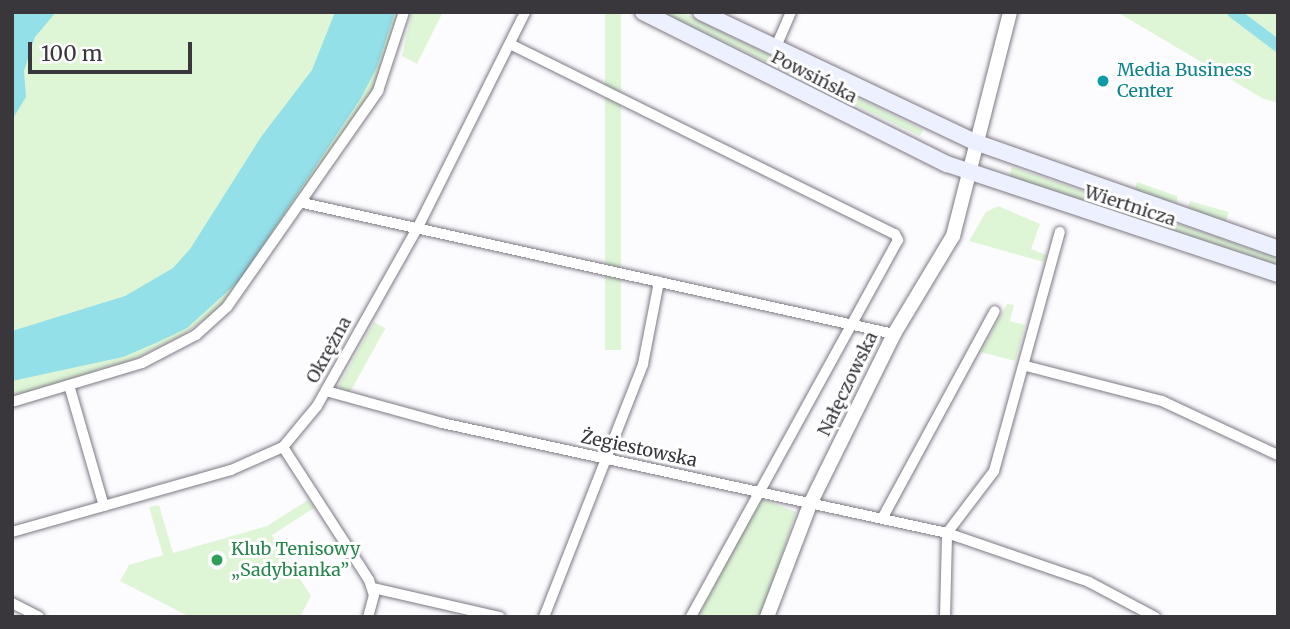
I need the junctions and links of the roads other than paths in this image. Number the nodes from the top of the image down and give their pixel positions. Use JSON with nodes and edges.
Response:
{"nodes":[{"id":1,"x":404,"y":12,"type":"edge"},
{"id":2,"x":524,"y":12,"type":"edge"},
{"id":3,"x":643,"y":12,"type":"edge"},
{"id":4,"x":701,"y":12,"type":"edge"},
{"id":5,"x":791,"y":12,"type":"edge"},
{"id":6,"x":1010,"y":12,"type":"edge"},
{"id":7,"x":512,"y":45,"type":"junction"},
{"id":8,"x":775,"y":49,"type":"junction"},
{"id":9,"x":975,"y":142,"type":"junction"},
{"id":10,"x":970,"y":173,"type":"junction"},
{"id":11,"x":303,"y":203,"type":"junction"},
{"id":12,"x":418,"y":228,"type":"junction"},
{"id":13,"x":1060,"y":232,"type":"dead end"},
{"id":14,"x":1278,"y":248,"type":"edge"},
{"id":15,"x":1278,"y":274,"type":"edge"},
{"id":16,"x":659,"y":282,"type":"junction"},
{"id":17,"x":995,"y":311,"type":"dead end"},
{"id":18,"x":853,"y":321,"type":"junction"},
{"id":19,"x":894,"y":334,"type":"junction"},
{"id":20,"x":1026,"y":366,"type":"junction"},
{"id":21,"x":69,"y":386,"type":"junction"},
{"id":22,"x":326,"y":391,"type":"junction"},
{"id":23,"x":12,"y":402,"type":"edge"},
{"id":24,"x":283,"y":447,"type":"junction"},
{"id":25,"x":1278,"y":455,"type":"edge"},
{"id":26,"x":606,"y":460,"type":"junction"},
{"id":27,"x":760,"y":491,"type":"junction"},
{"id":28,"x":811,"y":502,"type":"junction"},
{"id":29,"x":104,"y":506,"type":"junction"},
{"id":30,"x":883,"y":517,"type":"junction"},
{"id":31,"x":12,"y":532,"type":"edge"},
{"id":32,"x":947,"y":533,"type":"junction"},
{"id":33,"x":373,"y":588,"type":"junction"},
{"id":34,"x":12,"y":603,"type":"edge"},
{"id":35,"x":39,"y":617,"type":"edge"},
{"id":36,"x":368,"y":617,"type":"edge"},
{"id":37,"x":500,"y":617,"type":"edge"},
{"id":38,"x":544,"y":617,"type":"edge"},
{"id":39,"x":691,"y":617,"type":"edge"},
{"id":40,"x":767,"y":617,"type":"edge"},
{"id":41,"x":945,"y":617,"type":"edge"},
{"id":42,"x":1155,"y":617,"type":"edge"}],
"edges":[{"from":1,"to":11,"type":"street"},
{"from":2,"to":7,"type":"street","name":"Okrężna"},
{"from":3,"to":10,"type":"main road","name":"Powsińska"},
{"from":4,"to":8,"type":"main road","name":"Powsińska"},
{"from":5,"to":8,"type":"street"},
{"from":6,"to":9,"type":"street","name":"Nałęczowska"},
{"from":7,"to":12,"type":"street","name":"Okrężna"},
{"from":7,"to":18,"type":"street","name":"Nałęczowska"},
{"from":8,"to":9,"type":"main road","name":"Powsińska"},
{"from":9,"to":10,"type":"street","name":"Nałęczowska"},
{"from":9,"to":14,"type":"main road","name":"Wiertnicza"},
{"from":10,"to":15,"type":"main road","name":"Wiertnicza"},
{"from":10,"to":19,"type":"street","name":"Nałęczowska"},
{"from":11,"to":12,"type":"street"},
{"from":11,"to":21,"type":"street"},
{"from":12,"to":16,"type":"street"},
{"from":12,"to":22,"type":"street","name":"Okrężna"},
{"from":13,"to":20,"type":"street"},
{"from":16,"to":18,"type":"street"},
{"from":16,"to":26,"type":"street"},
{"from":17,"to":30,"type":"street"},
{"from":18,"to":19,"type":"street"},
{"from":18,"to":27,"type":"street","name":"Nałęczowska"},
{"from":19,"to":28,"type":"street","name":"Nałęczowska"},
{"from":20,"to":25,"type":"street"},
{"from":20,"to":32,"type":"street"},
{"from":21,"to":23,"type":"street"},
{"from":21,"to":29,"type":"street"},
{"from":22,"to":24,"type":"street","name":"Okrężna"},
{"from":22,"to":26,"type":"street","name":"Żegiestowska"},
{"from":24,"to":29,"type":"street","name":"Okrężna"},
{"from":24,"to":33,"type":"street"},
{"from":26,"to":27,"type":"street","name":"Żegiestowska"},
{"from":26,"to":38,"type":"street"},
{"from":27,"to":28,"type":"street","name":"Żegiestowska"},
{"from":27,"to":39,"type":"street","name":"Nałęczowska"},
{"from":28,"to":30,"type":"street","name":"Żegiestowska"},
{"from":28,"to":40,"type":"street","name":"Nałęczowska"},
{"from":29,"to":31,"type":"street","name":"Okrężna"},
{"from":30,"to":32,"type":"street","name":"Żegiestowska"},
{"from":32,"to":41,"type":"street"},
{"from":32,"to":42,"type":"street","name":"Żegiestowska"},
{"from":33,"to":36,"type":"street"},
{"from":33,"to":37,"type":"street"},
{"from":34,"to":35,"type":"street"}]}
